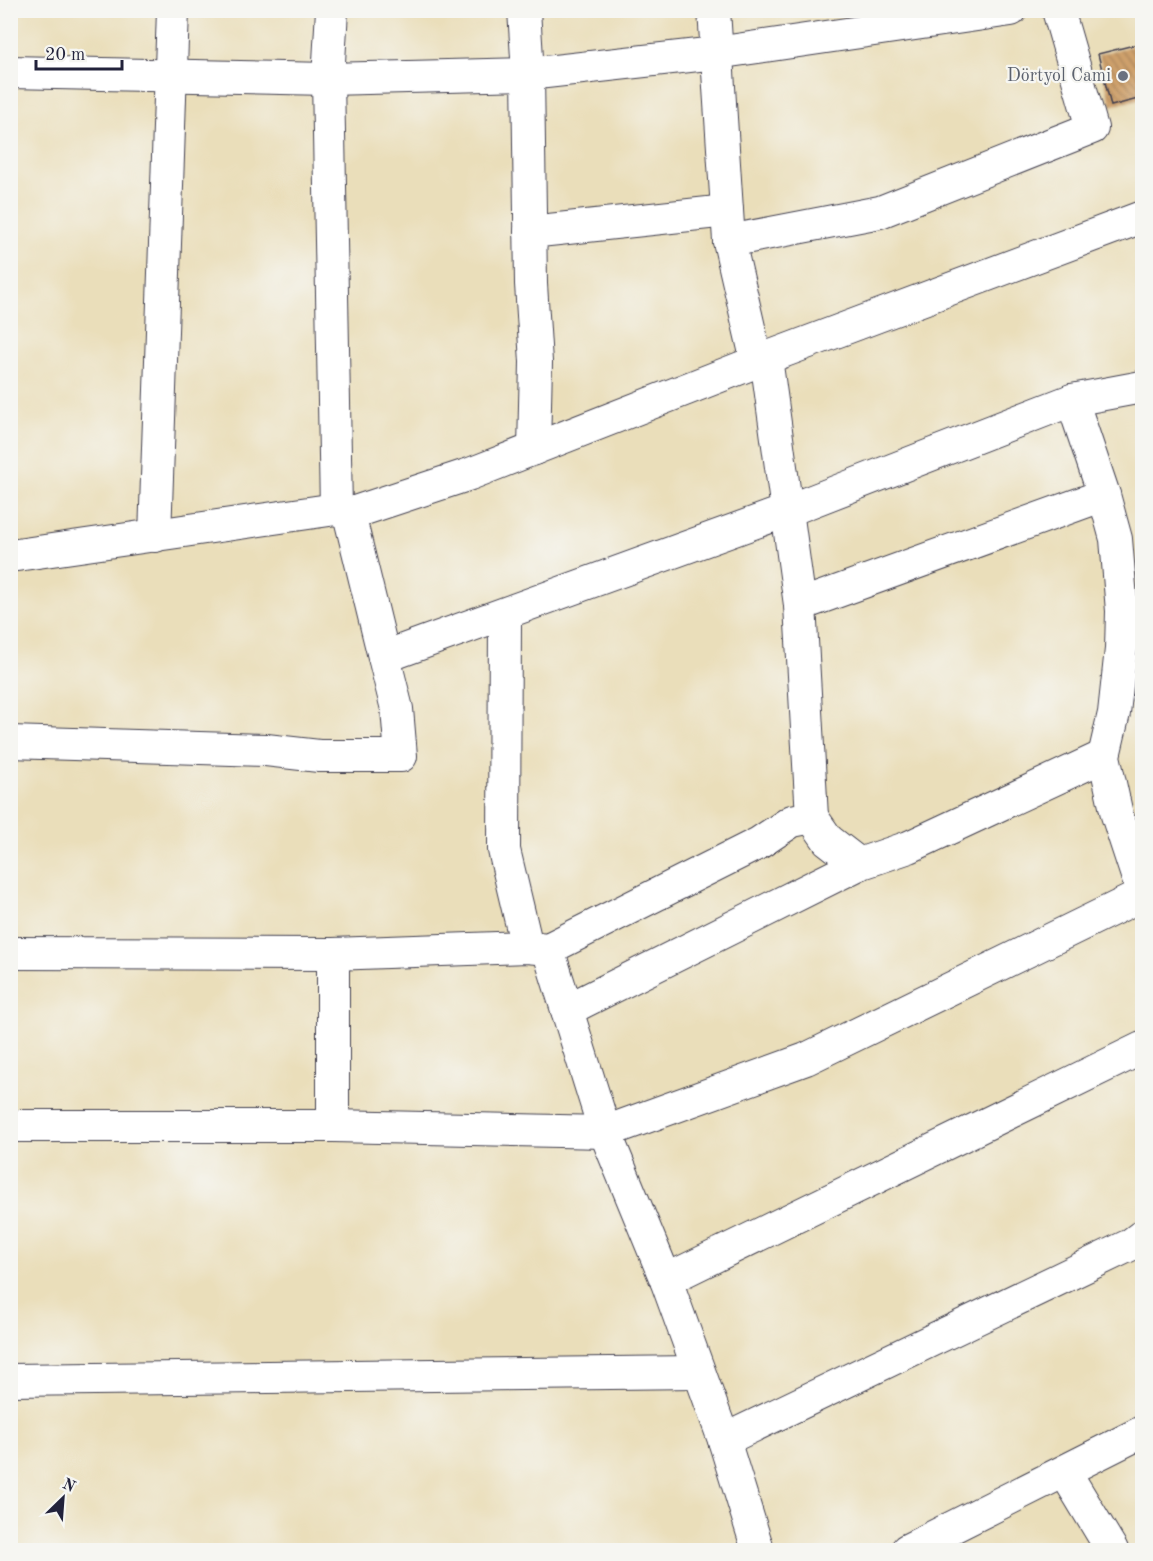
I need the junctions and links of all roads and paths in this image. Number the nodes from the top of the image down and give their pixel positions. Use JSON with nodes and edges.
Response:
{"nodes":[{"id":1,"x":173,"y":10,"type":"edge"},
{"id":2,"x":332,"y":10,"type":"edge"},
{"id":3,"x":524,"y":10,"type":"edge"},
{"id":4,"x":714,"y":10,"type":"edge"},
{"id":5,"x":1011,"y":10,"type":"edge"},
{"id":6,"x":1058,"y":10,"type":"edge"},
{"id":7,"x":716,"y":53,"type":"junction"},
{"id":8,"x":10,"y":72,"type":"edge"},
{"id":9,"x":528,"y":75,"type":"junction"},
{"id":10,"x":169,"y":76,"type":"junction"},
{"id":11,"x":328,"y":79,"type":"junction"},
{"id":12,"x":727,"y":211,"type":"junction"},
{"id":13,"x":1143,"y":218,"type":"edge"},
{"id":14,"x":530,"y":232,"type":"junction"},
{"id":15,"x":729,"y":241,"type":"junction"},
{"id":16,"x":761,"y":360,"type":"junction"},
{"id":17,"x":1143,"y":387,"type":"edge"},
{"id":18,"x":1072,"y":400,"type":"junction"},
{"id":19,"x":534,"y":449,"type":"junction"},
{"id":20,"x":1104,"y":495,"type":"junction"},
{"id":21,"x":789,"y":510,"type":"junction"},
{"id":22,"x":342,"y":512,"type":"junction"},
{"id":23,"x":155,"y":536,"type":"junction"},
{"id":24,"x":10,"y":556,"type":"edge"},
{"id":25,"x":800,"y":605,"type":"junction"},
{"id":26,"x":505,"y":615,"type":"junction"},
{"id":27,"x":384,"y":657,"type":"junction"},
{"id":28,"x":10,"y":742,"type":"edge"},
{"id":29,"x":1104,"y":756,"type":"junction"},
{"id":30,"x":812,"y":817,"type":"junction"},
{"id":31,"x":860,"y":864,"type":"junction"},
{"id":32,"x":1143,"y":891,"type":"edge"},
{"id":33,"x":1143,"y":895,"type":"edge"},
{"id":34,"x":537,"y":948,"type":"junction"},
{"id":35,"x":10,"y":953,"type":"edge"},
{"id":36,"x":333,"y":954,"type":"junction"},
{"id":37,"x":567,"y":1010,"type":"junction"},
{"id":38,"x":1143,"y":1048,"type":"edge"},
{"id":39,"x":10,"y":1126,"type":"edge"},
{"id":40,"x":333,"y":1126,"type":"junction"},
{"id":41,"x":605,"y":1132,"type":"junction"},
{"id":42,"x":1143,"y":1236,"type":"edge"},
{"id":43,"x":666,"y":1280,"type":"junction"},
{"id":44,"x":698,"y":1372,"type":"junction"},
{"id":45,"x":10,"y":1380,"type":"edge"},
{"id":46,"x":1143,"y":1432,"type":"edge"},
{"id":47,"x":724,"y":1440,"type":"junction"},
{"id":48,"x":1065,"y":1472,"type":"junction"},
{"id":49,"x":758,"y":1551,"type":"edge"},
{"id":50,"x":907,"y":1551,"type":"edge"},
{"id":51,"x":1112,"y":1551,"type":"edge"}],
"edges":[{"from":1,"to":10,"type":"street"},
{"from":2,"to":11,"type":"street"},
{"from":3,"to":9,"type":"street"},
{"from":4,"to":7,"type":"street"},
{"from":5,"to":7,"type":"street"},
{"from":6,"to":15,"type":"street"},
{"from":7,"to":9,"type":"street"},
{"from":7,"to":12,"type":"street"},
{"from":8,"to":10,"type":"street"},
{"from":9,"to":11,"type":"street"},
{"from":9,"to":14,"type":"street"},
{"from":10,"to":11,"type":"street"},
{"from":10,"to":23,"type":"street"},
{"from":11,"to":22,"type":"street"},
{"from":12,"to":14,"type":"street"},
{"from":12,"to":15,"type":"street"},
{"from":13,"to":16,"type":"street"},
{"from":14,"to":19,"type":"street"},
{"from":15,"to":16,"type":"street"},
{"from":16,"to":19,"type":"street"},
{"from":16,"to":21,"type":"street"},
{"from":17,"to":18,"type":"street"},
{"from":18,"to":20,"type":"street"},
{"from":18,"to":21,"type":"street"},
{"from":19,"to":22,"type":"street"},
{"from":20,"to":25,"type":"street"},
{"from":20,"to":29,"type":"street"},
{"from":21,"to":25,"type":"street"},
{"from":21,"to":26,"type":"street"},
{"from":22,"to":23,"type":"street"},
{"from":22,"to":27,"type":"street"},
{"from":23,"to":24,"type":"street"},
{"from":25,"to":30,"type":"street"},
{"from":26,"to":27,"type":"street"},
{"from":26,"to":34,"type":"street"},
{"from":27,"to":28,"type":"street"},
{"from":29,"to":31,"type":"street"},
{"from":29,"to":32,"type":"street"},
{"from":30,"to":31,"type":"street"},
{"from":30,"to":34,"type":"street"},
{"from":31,"to":37,"type":"street"},
{"from":33,"to":41,"type":"street"},
{"from":34,"to":36,"type":"street"},
{"from":34,"to":37,"type":"street"},
{"from":35,"to":36,"type":"street"},
{"from":36,"to":40,"type":"street"},
{"from":37,"to":41,"type":"street"},
{"from":38,"to":43,"type":"street"},
{"from":39,"to":40,"type":"street"},
{"from":40,"to":41,"type":"street"},
{"from":41,"to":43,"type":"street"},
{"from":42,"to":47,"type":"street"},
{"from":43,"to":44,"type":"street"},
{"from":44,"to":45,"type":"street"},
{"from":44,"to":47,"type":"street"},
{"from":46,"to":48,"type":"street"},
{"from":47,"to":49,"type":"street"},
{"from":48,"to":50,"type":"street"},
{"from":48,"to":51,"type":"street"}]}
